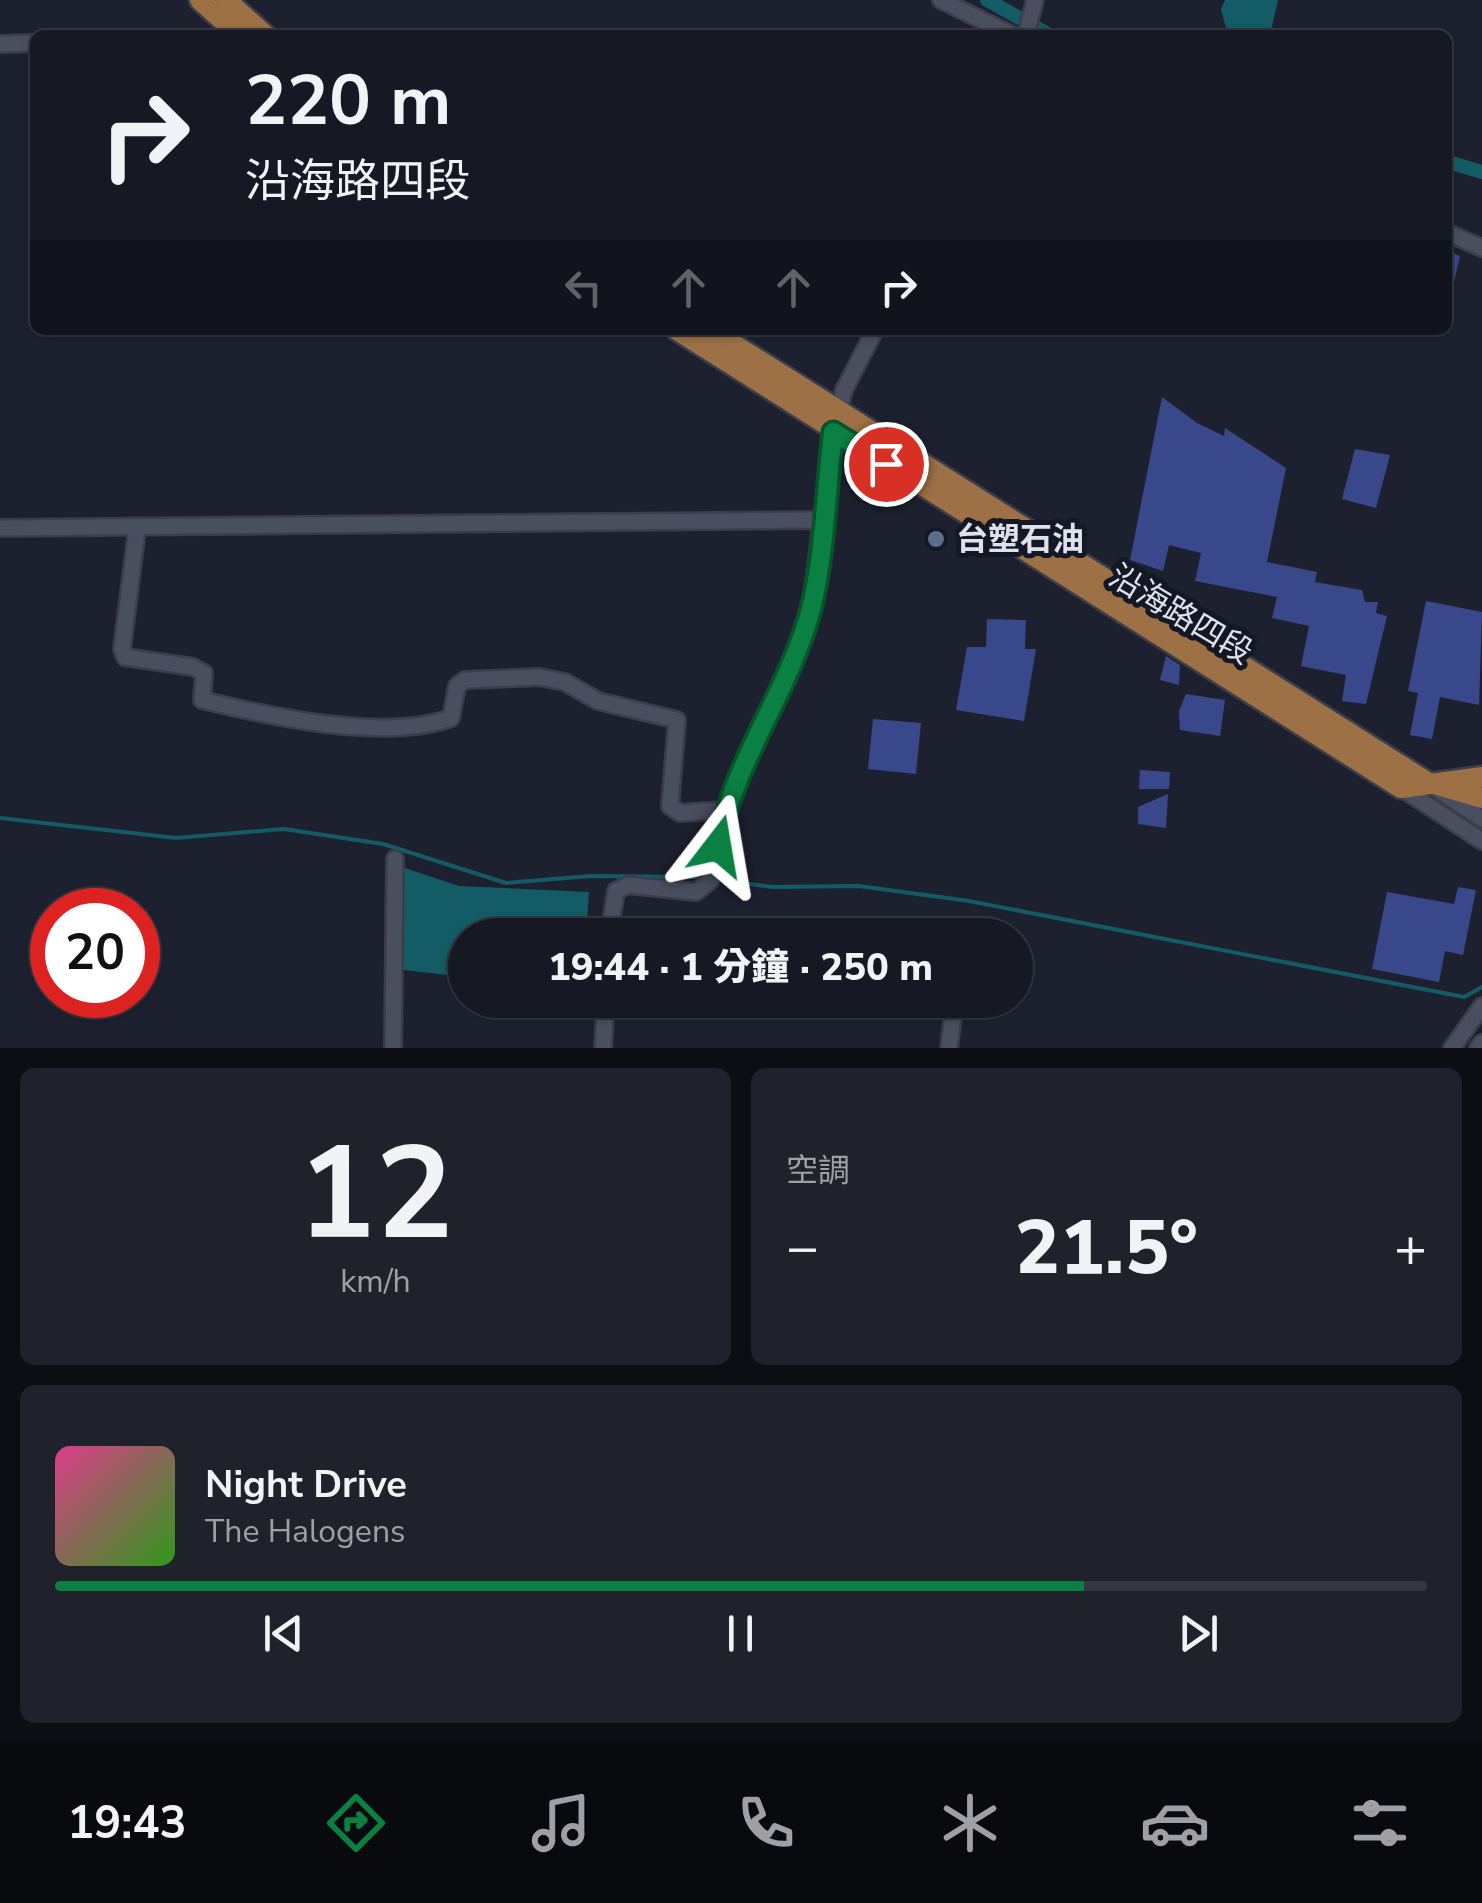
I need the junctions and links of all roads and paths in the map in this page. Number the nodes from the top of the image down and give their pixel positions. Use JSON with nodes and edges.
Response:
{"nodes":[{"id":1,"x":200,"y":0,"type":"edge"},
{"id":2,"x":226,"y":0,"type":"edge"},
{"id":3,"x":941,"y":0,"type":"edge"},
{"id":4,"x":1035,"y":0,"type":"edge"},
{"id":5,"x":246,"y":30,"type":"edge"},
{"id":6,"x":248,"y":30,"type":"edge"},
{"id":7,"x":1002,"y":30,"type":"edge"},
{"id":8,"x":1027,"y":30,"type":"edge"},
{"id":9,"x":0,"y":44,"type":"edge"},
{"id":10,"x":30,"y":44,"type":"edge"},
{"id":11,"x":1452,"y":235,"type":"edge"},
{"id":12,"x":1482,"y":248,"type":"edge"},
{"id":13,"x":686,"y":335,"type":"edge"},
{"id":14,"x":718,"y":335,"type":"edge"},
{"id":15,"x":872,"y":335,"type":"edge"},
{"id":16,"x":837,"y":423,"type":"junction"},
{"id":17,"x":822,"y":520,"type":"junction"},
{"id":18,"x":0,"y":528,"type":"edge"},
{"id":19,"x":137,"y":530,"type":"junction"},
{"id":20,"x":1482,"y":776,"type":"edge"},
{"id":21,"x":1426,"y":782,"type":"junction"},
{"id":22,"x":1401,"y":788,"type":"junction"},
{"id":23,"x":1482,"y":798,"type":"edge"},
{"id":24,"x":724,"y":810,"type":"junction"},
{"id":25,"x":1482,"y":820,"type":"edge"},
{"id":26,"x":1482,"y":841,"type":"edge"},
{"id":27,"x":395,"y":858,"type":"dead end"},
{"id":28,"x":612,"y":918,"type":"edge"},
{"id":29,"x":1482,"y":1006,"type":"edge"},
{"id":30,"x":605,"y":1018,"type":"edge"},
{"id":31,"x":953,"y":1018,"type":"edge"},
{"id":32,"x":394,"y":1048,"type":"edge"},
{"id":33,"x":603,"y":1048,"type":"edge"},
{"id":34,"x":949,"y":1048,"type":"edge"},
{"id":35,"x":1452,"y":1048,"type":"edge"}],
"edges":[{"from":1,"to":5,"type":"main road"},
{"from":2,"to":6,"type":"main road"},
{"from":3,"to":7,"type":"street"},
{"from":4,"to":8,"type":"street"},
{"from":9,"to":10,"type":"street"},
{"from":11,"to":12,"type":"street"},
{"from":13,"to":16,"type":"main road","name":"沿海路四段"},
{"from":14,"to":16,"type":"main road","name":"沿海路四段"},
{"from":15,"to":16,"type":"street"},
{"from":16,"to":17,"type":"street"},
{"from":16,"to":21,"type":"main road","name":"沿海路四段"},
{"from":16,"to":22,"type":"main road","name":"沿海路四段"},
{"from":17,"to":19,"type":"street"},
{"from":17,"to":24,"type":"street"},
{"from":18,"to":19,"type":"street"},
{"from":19,"to":24,"type":"street"},
{"from":20,"to":21,"type":"main road"},
{"from":21,"to":22,"type":"main road"},
{"from":21,"to":23,"type":"main road"},
{"from":21,"to":25,"type":"street","name":"沿海路四段"},
{"from":22,"to":26,"type":"street","name":"沿海路四段"},
{"from":24,"to":28,"type":"street"},
{"from":27,"to":32,"type":"street"},
{"from":29,"to":35,"type":"street"},
{"from":30,"to":33,"type":"street"},
{"from":31,"to":34,"type":"street"}]}
